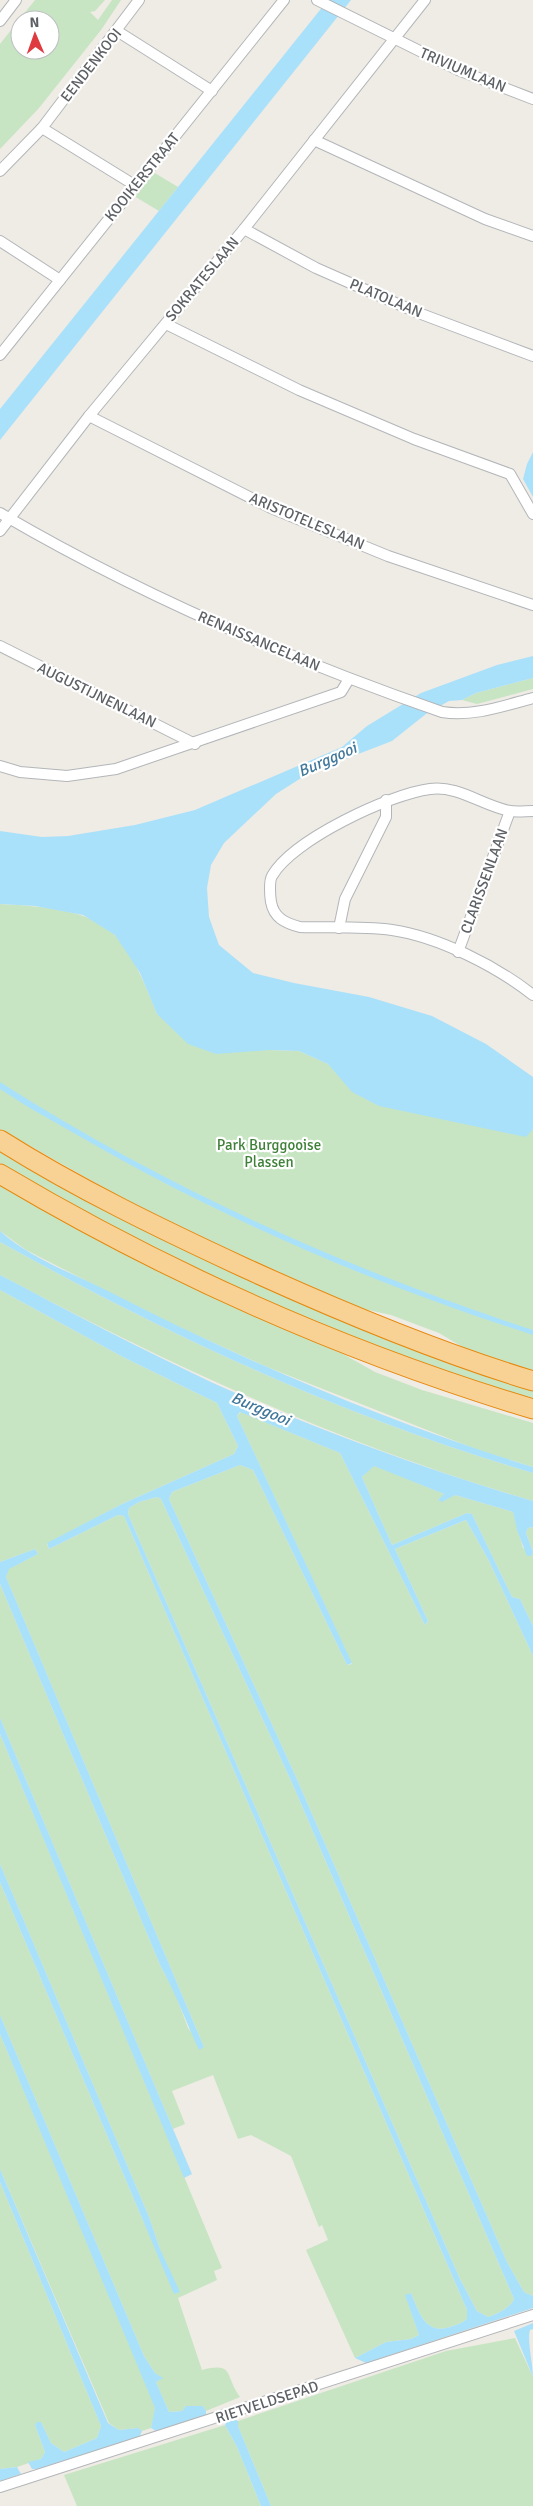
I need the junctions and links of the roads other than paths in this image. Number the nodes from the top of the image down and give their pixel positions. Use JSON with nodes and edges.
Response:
{"nodes":[{"id":1,"x":16,"y":0,"type":"edge"},
{"id":2,"x":139,"y":0,"type":"edge"},
{"id":3,"x":284,"y":0,"type":"edge"},
{"id":4,"x":317,"y":0,"type":"edge"},
{"id":5,"x":425,"y":0,"type":"edge"},
{"id":6,"x":0,"y":21,"type":"edge"},
{"id":7,"x":117,"y":31,"type":"junction"},
{"id":8,"x":393,"y":39,"type":"junction"},
{"id":9,"x":212,"y":90,"type":"junction"},
{"id":10,"x":533,"y":99,"type":"edge"},
{"id":11,"x":42,"y":128,"type":"junction"},
{"id":12,"x":314,"y":140,"type":"junction"},
{"id":13,"x":0,"y":171,"type":"edge"},
{"id":14,"x":136,"y":186,"type":"junction"},
{"id":15,"x":244,"y":229,"type":"junction"},
{"id":16,"x":533,"y":236,"type":"edge"},
{"id":17,"x":0,"y":241,"type":"edge"},
{"id":18,"x":60,"y":280,"type":"junction"},
{"id":19,"x":166,"y":324,"type":"junction"},
{"id":20,"x":0,"y":355,"type":"edge"},
{"id":21,"x":533,"y":356,"type":"edge"},
{"id":22,"x":89,"y":416,"type":"junction"},
{"id":23,"x":0,"y":513,"type":"edge"},
{"id":24,"x":533,"y":514,"type":"edge"},
{"id":25,"x":10,"y":519,"type":"junction"},
{"id":26,"x":0,"y":531,"type":"edge"},
{"id":27,"x":533,"y":605,"type":"edge"},
{"id":28,"x":0,"y":646,"type":"edge"},
{"id":29,"x":349,"y":679,"type":"junction"},
{"id":30,"x":533,"y":698,"type":"edge"},
{"id":31,"x":195,"y":744,"type":"junction"},
{"id":32,"x":0,"y":766,"type":"edge"},
{"id":33,"x":386,"y":800,"type":"junction"},
{"id":34,"x":510,"y":811,"type":"junction"},
{"id":35,"x":533,"y":811,"type":"edge"},
{"id":36,"x":339,"y":928,"type":"junction"},
{"id":37,"x":458,"y":952,"type":"junction"},
{"id":38,"x":533,"y":994,"type":"edge"},
{"id":39,"x":0,"y":1140,"type":"edge"},
{"id":40,"x":0,"y":1174,"type":"edge"},
{"id":41,"x":533,"y":1381,"type":"edge"},
{"id":42,"x":533,"y":1409,"type":"edge"},
{"id":43,"x":533,"y":2315,"type":"edge"},
{"id":44,"x":0,"y":2487,"type":"edge"}],
"edges":[{"from":1,"to":6,"type":"street"},
{"from":2,"to":7,"type":"street","name":"EENDENKOOI"},
{"from":3,"to":9,"type":"street","name":"KOOIKERSTRAAT"},
{"from":4,"to":8,"type":"street","name":"TRIVIUMLAAN"},
{"from":5,"to":8,"type":"street","name":"SOKRATESLAAN"},
{"from":7,"to":9,"type":"street"},
{"from":7,"to":11,"type":"street","name":"EENDENKOOI"},
{"from":8,"to":10,"type":"street","name":"TRIVIUMLAAN"},
{"from":8,"to":12,"type":"street","name":"SOKRATESLAAN"},
{"from":9,"to":14,"type":"street","name":"KOOIKERSTRAAT"},
{"from":11,"to":13,"type":"street","name":"EENDENKOOI"},
{"from":11,"to":14,"type":"street"},
{"from":12,"to":15,"type":"street","name":"SOKRATESLAAN"},
{"from":12,"to":16,"type":"street"},
{"from":14,"to":18,"type":"street","name":"KOOIKERSTRAAT"},
{"from":15,"to":19,"type":"street","name":"SOKRATESLAAN"},
{"from":15,"to":21,"type":"street","name":"PLATOLAAN"},
{"from":17,"to":18,"type":"street"},
{"from":18,"to":20,"type":"street","name":"KOOIKERSTRAAT"},
{"from":19,"to":22,"type":"street","name":"SOKRATESLAAN"},
{"from":19,"to":24,"type":"street"},
{"from":22,"to":25,"type":"street","name":"SOKRATESLAAN"},
{"from":22,"to":27,"type":"street","name":"ARISTOTELESLAAN"},
{"from":23,"to":25,"type":"street","name":"RENAISSANCELAAN"},
{"from":25,"to":26,"type":"street"},
{"from":25,"to":29,"type":"street","name":"RENAISSANCELAAN"},
{"from":28,"to":31,"type":"street","name":"AUGUSTIJNENLAAN"},
{"from":29,"to":30,"type":"street","name":"RENAISSANCELAAN"},
{"from":29,"to":31,"type":"street"},
{"from":31,"to":32,"type":"street"},
{"from":33,"to":34,"type":"street"},
{"from":33,"to":36,"type":"street"},
{"from":33,"to":36,"type":"street"},
{"from":34,"to":35,"type":"street"},
{"from":34,"to":37,"type":"street","name":"CLARISSENLAAN"},
{"from":36,"to":37,"type":"street"},
{"from":37,"to":38,"type":"street"},
{"from":39,"to":41,"type":"highway"},
{"from":40,"to":42,"type":"highway"},
{"from":43,"to":44,"type":"street","name":"RIETVELDSEPAD"}]}
